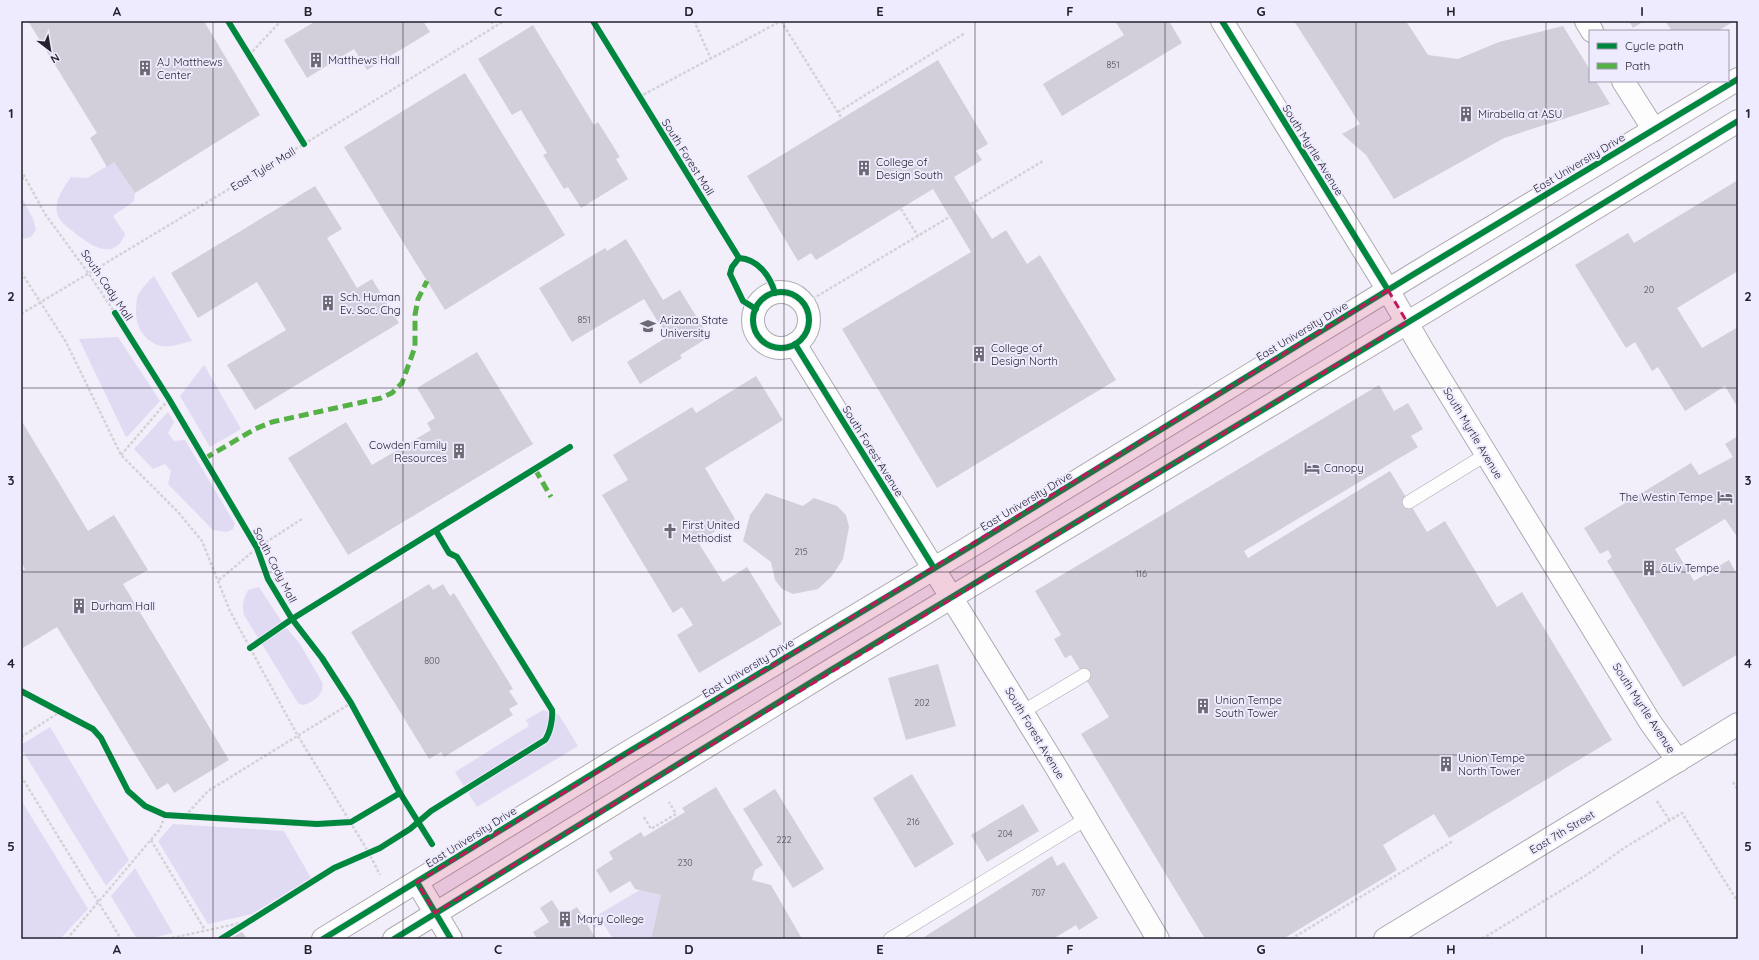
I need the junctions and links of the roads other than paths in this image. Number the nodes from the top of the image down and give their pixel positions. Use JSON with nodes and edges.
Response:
{"nodes":[{"id":1,"x":1222,"y":21,"type":"edge"},
{"id":2,"x":1586,"y":21,"type":"edge"},
{"id":3,"x":1591,"y":30,"type":"edge"},
{"id":4,"x":1738,"y":78,"type":"edge"},
{"id":5,"x":1625,"y":82,"type":"edge"},
{"id":6,"x":1738,"y":121,"type":"edge"},
{"id":7,"x":1654,"y":130,"type":"junction"},
{"id":8,"x":1388,"y":290,"type":"junction"},
{"id":9,"x":1407,"y":322,"type":"junction"},
{"id":10,"x":795,"y":344,"type":"junction"},
{"id":11,"x":1486,"y":454,"type":"junction"},
{"id":12,"x":1409,"y":502,"type":"dead end"},
{"id":13,"x":934,"y":568,"type":"junction"},
{"id":14,"x":952,"y":598,"type":"junction"},
{"id":15,"x":1084,"y":675,"type":"dead end"},
{"id":16,"x":1022,"y":712,"type":"junction"},
{"id":17,"x":1738,"y":724,"type":"edge"},
{"id":18,"x":1678,"y":761,"type":"junction"},
{"id":19,"x":1086,"y":819,"type":"junction"},
{"id":20,"x":417,"y":882,"type":"junction"},
{"id":21,"x":436,"y":913,"type":"junction"},
{"id":22,"x":323,"y":939,"type":"edge"},
{"id":23,"x":394,"y":939,"type":"edge"},
{"id":24,"x":450,"y":939,"type":"edge"},
{"id":25,"x":890,"y":939,"type":"edge"},
{"id":26,"x":1158,"y":939,"type":"edge"},
{"id":27,"x":1385,"y":939,"type":"edge"}],
"edges":[{"from":1,"to":8,"type":"main road","name":"South Myrtle Avenue"},
{"from":2,"to":3,"type":"main road"},
{"from":4,"to":7,"type":"main road","name":"East University Drive"},
{"from":5,"to":7,"type":"main road"},
{"from":6,"to":9,"type":"main road"},
{"from":7,"to":8,"type":"main road","name":"East University Drive"},
{"from":8,"to":9,"type":"main road","name":"South Myrtle Avenue"},
{"from":8,"to":13,"type":"main road","name":"East University Drive"},
{"from":9,"to":11,"type":"main road","name":"South Myrtle Avenue"},
{"from":9,"to":14,"type":"main road"},
{"from":10,"to":10,"type":"main road"},
{"from":10,"to":13,"type":"main road","name":"South Forest Avenue"},
{"from":11,"to":12,"type":"lane"},
{"from":11,"to":18,"type":"main road","name":"South Myrtle Avenue"},
{"from":13,"to":14,"type":"main road","name":"South Forest Avenue"},
{"from":13,"to":20,"type":"main road","name":"East University Drive"},
{"from":14,"to":16,"type":"main road","name":"South Forest Avenue"},
{"from":14,"to":21,"type":"main road"},
{"from":15,"to":16,"type":"lane"},
{"from":16,"to":19,"type":"main road","name":"South Forest Avenue"},
{"from":17,"to":18,"type":"main road","name":"East 7th Street"},
{"from":18,"to":27,"type":"main road","name":"East 7th Street"},
{"from":19,"to":25,"type":"lane"},
{"from":19,"to":26,"type":"main road","name":"South Forest Avenue"},
{"from":20,"to":21,"type":"main road"},
{"from":20,"to":22,"type":"main road","name":"East University Drive"},
{"from":21,"to":23,"type":"main road"},
{"from":21,"to":24,"type":"main road"}]}
